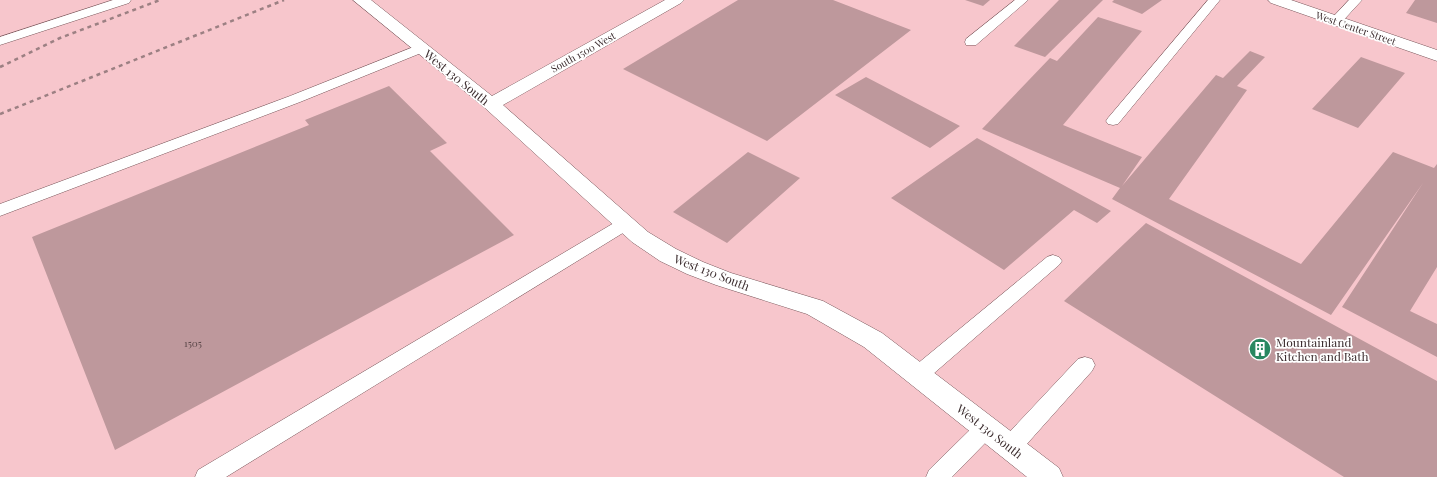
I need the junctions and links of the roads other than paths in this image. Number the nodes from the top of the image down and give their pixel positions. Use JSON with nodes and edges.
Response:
{"nodes":[{"id":1,"x":125,"y":0,"type":"edge"},
{"id":2,"x":361,"y":0,"type":"edge"},
{"id":3,"x":676,"y":0,"type":"edge"},
{"id":4,"x":1022,"y":0,"type":"edge"},
{"id":5,"x":1214,"y":0,"type":"edge"},
{"id":6,"x":1276,"y":0,"type":"edge"},
{"id":7,"x":1356,"y":0,"type":"edge"},
{"id":8,"x":1336,"y":21,"type":"junction"},
{"id":9,"x":0,"y":41,"type":"edge"},
{"id":10,"x":970,"y":42,"type":"dead end"},
{"id":11,"x":421,"y":48,"type":"junction"},
{"id":12,"x":1437,"y":56,"type":"edge"},
{"id":13,"x":491,"y":104,"type":"junction"},
{"id":14,"x":1113,"y":121,"type":"dead end"},
{"id":15,"x":0,"y":210,"type":"edge"},
{"id":16,"x":625,"y":224,"type":"junction"},
{"id":17,"x":1053,"y":261,"type":"dead end"},
{"id":18,"x":1085,"y":365,"type":"dead end"},
{"id":19,"x":918,"y":375,"type":"junction"},
{"id":20,"x":986,"y":428,"type":"junction"},
{"id":21,"x":1010,"y":447,"type":"junction"},
{"id":22,"x":206,"y":477,"type":"edge"},
{"id":23,"x":937,"y":477,"type":"edge"},
{"id":24,"x":1049,"y":477,"type":"edge"}],
"edges":[{"from":1,"to":9,"type":"lane"},
{"from":2,"to":11,"type":"street","name":"West 130 South"},
{"from":3,"to":13,"type":"street","name":"South 1500 West"},
{"from":4,"to":10,"type":"lane"},
{"from":5,"to":14,"type":"lane"},
{"from":6,"to":8,"type":"street","name":"West Center Street"},
{"from":7,"to":8,"type":"lane"},
{"from":8,"to":12,"type":"street","name":"West Center Street"},
{"from":11,"to":13,"type":"street","name":"West 130 South"},
{"from":11,"to":15,"type":"lane"},
{"from":13,"to":16,"type":"street","name":"West 130 South"},
{"from":16,"to":19,"type":"street","name":"West 130 South"},
{"from":16,"to":22,"type":"lane"},
{"from":17,"to":19,"type":"lane"},
{"from":18,"to":21,"type":"lane"},
{"from":19,"to":20,"type":"street","name":"West 130 South"},
{"from":20,"to":21,"type":"street","name":"West 130 South"},
{"from":20,"to":23,"type":"lane"},
{"from":21,"to":24,"type":"street","name":"West 130 South"}]}
